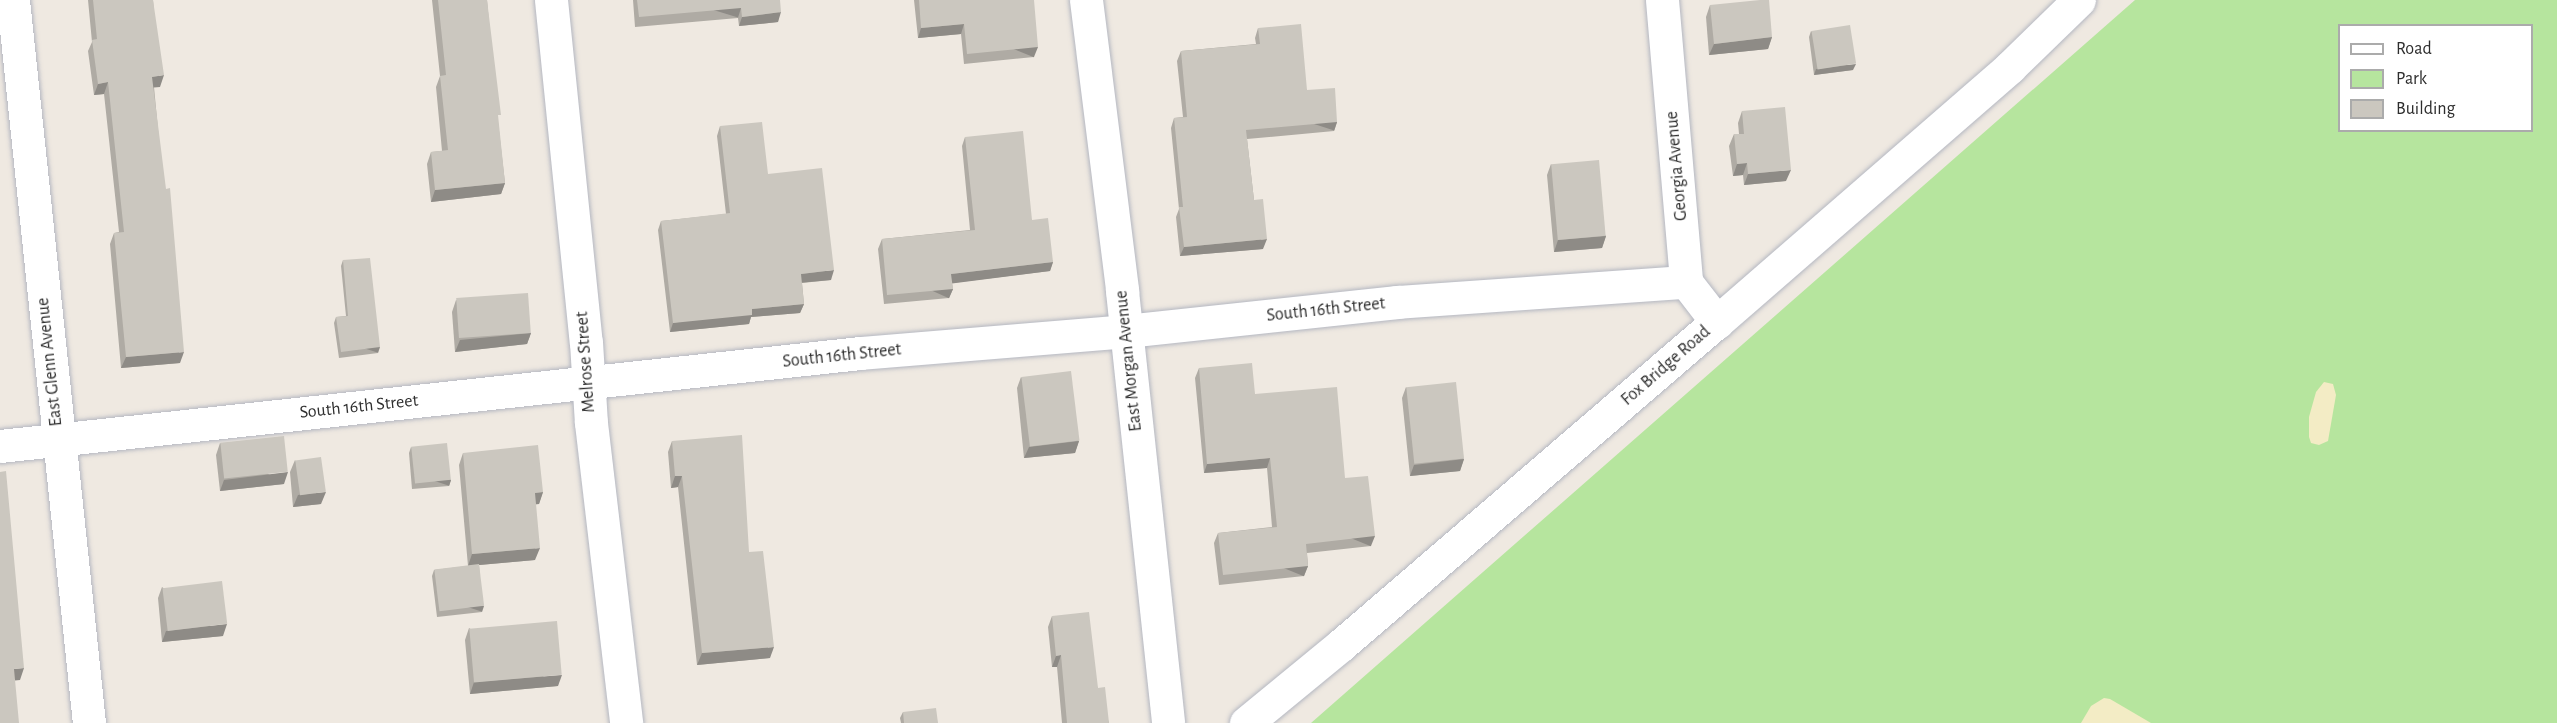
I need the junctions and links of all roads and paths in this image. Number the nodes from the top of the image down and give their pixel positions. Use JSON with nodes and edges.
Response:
{"nodes":[{"id":1,"x":13,"y":0,"type":"edge"},
{"id":2,"x":551,"y":0,"type":"edge"},
{"id":3,"x":1086,"y":0,"type":"edge"},
{"id":4,"x":1662,"y":0,"type":"edge"},
{"id":5,"x":2079,"y":0,"type":"edge"},
{"id":6,"x":1686,"y":282,"type":"junction"},
{"id":7,"x":1717,"y":322,"type":"junction"},
{"id":8,"x":1126,"y":331,"type":"junction"},
{"id":9,"x":588,"y":383,"type":"junction"},
{"id":10,"x":57,"y":440,"type":"junction"},
{"id":11,"x":0,"y":446,"type":"edge"},
{"id":12,"x":89,"y":723,"type":"edge"},
{"id":13,"x":626,"y":723,"type":"edge"},
{"id":14,"x":1168,"y":723,"type":"edge"},
{"id":15,"x":1246,"y":723,"type":"edge"}],
"edges":[{"from":1,"to":10,"type":"street","name":"East Glenn Avenue"},
{"from":2,"to":9,"type":"street","name":"Melrose Street"},
{"from":3,"to":8,"type":"street","name":"East Morgan Avenue"},
{"from":4,"to":6,"type":"street","name":"Georgia Avenue"},
{"from":5,"to":7,"type":"street","name":"Fox Bridge Road"},
{"from":6,"to":7,"type":"street"},
{"from":6,"to":8,"type":"street","name":"South 16th Street"},
{"from":7,"to":15,"type":"street","name":"Fox Bridge Road"},
{"from":8,"to":9,"type":"street","name":"South 16th Street"},
{"from":8,"to":14,"type":"street","name":"East Morgan Avenue"},
{"from":9,"to":10,"type":"street","name":"South 16th Street"},
{"from":9,"to":13,"type":"street","name":"Melrose Street"},
{"from":10,"to":11,"type":"street","name":"South 16th Street"},
{"from":10,"to":12,"type":"street","name":"East Glenn Avenue"}]}
